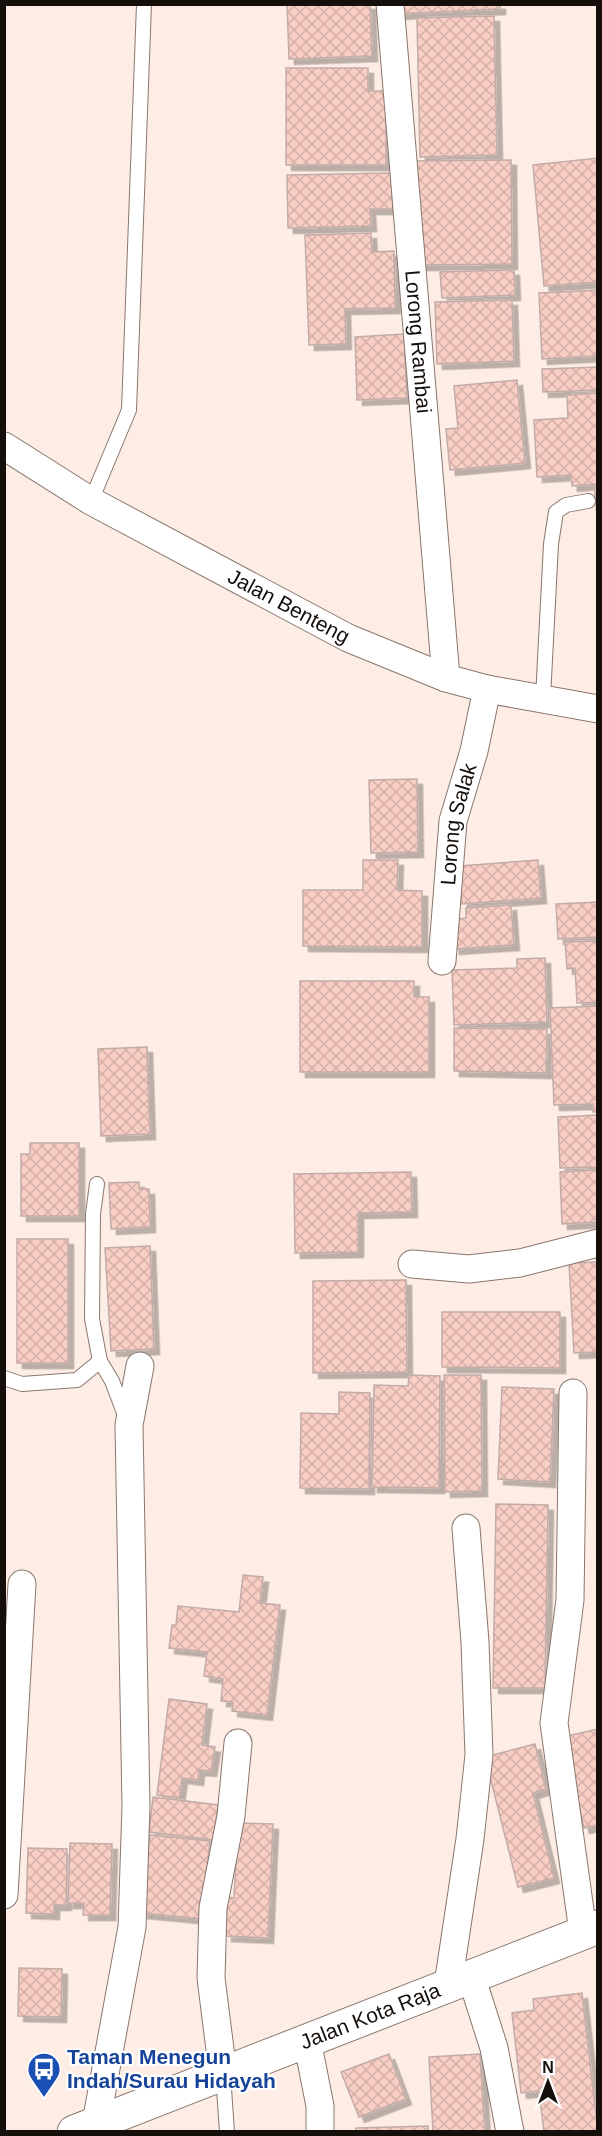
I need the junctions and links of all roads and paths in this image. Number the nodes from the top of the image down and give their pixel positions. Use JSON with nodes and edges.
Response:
{"nodes":[{"id":1,"x":144,"y":4,"type":"edge"},
{"id":2,"x":390,"y":4,"type":"edge"},
{"id":3,"x":4,"y":446,"type":"edge"},
{"id":4,"x":91,"y":501,"type":"junction"},
{"id":5,"x":588,"y":501,"type":"dead end"},
{"id":6,"x":446,"y":678,"type":"junction"},
{"id":7,"x":487,"y":688,"type":"junction"},
{"id":8,"x":543,"y":698,"type":"junction"},
{"id":9,"x":597,"y":710,"type":"edge"},
{"id":10,"x":442,"y":961,"type":"dead end"},
{"id":11,"x":97,"y":1184,"type":"dead end"},
{"id":12,"x":597,"y":1243,"type":"edge"},
{"id":13,"x":412,"y":1264,"type":"dead end"},
{"id":14,"x":100,"y":1361,"type":"junction"},
{"id":15,"x":140,"y":1366,"type":"dead end"},
{"id":16,"x":4,"y":1378,"type":"edge"},
{"id":17,"x":573,"y":1393,"type":"dead end"},
{"id":18,"x":129,"y":1425,"type":"junction"},
{"id":19,"x":466,"y":1528,"type":"dead end"},
{"id":20,"x":22,"y":1584,"type":"dead end"},
{"id":21,"x":238,"y":1743,"type":"dead end"},
{"id":22,"x":4,"y":1895,"type":"edge"},
{"id":23,"x":590,"y":1930,"type":"edge"},
{"id":24,"x":459,"y":1981,"type":"junction"},
{"id":25,"x":307,"y":2040,"type":"junction"},
{"id":26,"x":223,"y":2073,"type":"junction"},
{"id":27,"x":85,"y":2127,"type":"edge"},
{"id":28,"x":227,"y":2132,"type":"edge"},
{"id":29,"x":320,"y":2132,"type":"edge"},
{"id":30,"x":510,"y":2132,"type":"edge"}],
"edges":[{"from":1,"to":4,"type":"lane"},
{"from":2,"to":6,"type":"street","name":"Lorong Rambai"},
{"from":3,"to":4,"type":"street","name":"Jalan Benteng"},
{"from":4,"to":6,"type":"street","name":"Jalan Benteng"},
{"from":5,"to":8,"type":"lane"},
{"from":6,"to":7,"type":"street","name":"Jalan Benteng"},
{"from":7,"to":8,"type":"street","name":"Jalan Benteng"},
{"from":7,"to":10,"type":"street","name":"Lorong Salak"},
{"from":8,"to":9,"type":"street","name":"Jalan Benteng"},
{"from":11,"to":14,"type":"lane"},
{"from":12,"to":13,"type":"street"},
{"from":14,"to":16,"type":"lane"},
{"from":14,"to":18,"type":"lane"},
{"from":15,"to":18,"type":"street"},
{"from":17,"to":23,"type":"street"},
{"from":18,"to":27,"type":"street"},
{"from":19,"to":24,"type":"street"},
{"from":20,"to":22,"type":"street"},
{"from":21,"to":26,"type":"street"},
{"from":23,"to":24,"type":"main road","name":"Jalan Kota Raja"},
{"from":24,"to":25,"type":"main road","name":"Jalan Kota Raja"},
{"from":24,"to":30,"type":"street"},
{"from":25,"to":26,"type":"main road","name":"Jalan Kota Raja"},
{"from":25,"to":29,"type":"street"},
{"from":26,"to":27,"type":"main road","name":"Jalan Kota Raja"},
{"from":26,"to":28,"type":"lane"}]}
